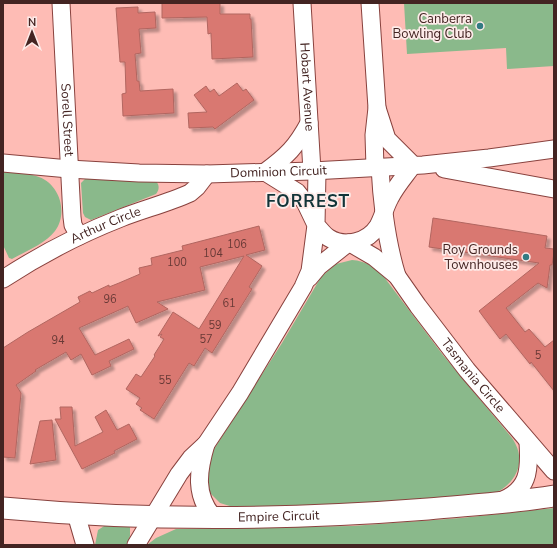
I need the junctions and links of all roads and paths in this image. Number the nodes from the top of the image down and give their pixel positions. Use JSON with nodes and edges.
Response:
{"nodes":[{"id":1,"x":61,"y":3,"type":"edge"},
{"id":2,"x":302,"y":3,"type":"edge"},
{"id":3,"x":370,"y":3,"type":"edge"},
{"id":4,"x":377,"y":108,"type":"junction"},
{"id":5,"x":309,"y":123,"type":"junction"},
{"id":6,"x":554,"y":148,"type":"edge"},
{"id":7,"x":3,"y":163,"type":"edge"},
{"id":8,"x":418,"y":165,"type":"junction"},
{"id":9,"x":377,"y":168,"type":"junction"},
{"id":10,"x":69,"y":169,"type":"junction"},
{"id":11,"x":314,"y":171,"type":"junction"},
{"id":12,"x":265,"y":172,"type":"junction"},
{"id":13,"x":207,"y":174,"type":"junction"},
{"id":14,"x":554,"y":189,"type":"edge"},
{"id":15,"x":383,"y":214,"type":"junction"},
{"id":16,"x":316,"y":224,"type":"junction"},
{"id":17,"x":79,"y":236,"type":"junction"},
{"id":18,"x":349,"y":242,"type":"junction"},
{"id":19,"x":397,"y":276,"type":"junction"},
{"id":20,"x":3,"y":279,"type":"edge"},
{"id":21,"x":306,"y":281,"type":"junction"},
{"id":22,"x":528,"y":442,"type":"junction"},
{"id":23,"x":206,"y":444,"type":"junction"},
{"id":24,"x":554,"y":471,"type":"edge"},
{"id":25,"x":554,"y":496,"type":"edge"},
{"id":26,"x":496,"y":503,"type":"junction"},
{"id":27,"x":3,"y":508,"type":"edge"},
{"id":28,"x":76,"y":514,"type":"junction"},
{"id":29,"x":154,"y":517,"type":"junction"},
{"id":30,"x":214,"y":518,"type":"junction"},
{"id":31,"x":86,"y":545,"type":"edge"},
{"id":32,"x":136,"y":545,"type":"edge"}],
"edges":[{"from":1,"to":10,"type":"street","name":"Sorell Street"},
{"from":2,"to":5,"type":"street","name":"Hobart Avenue"},
{"from":3,"to":4,"type":"street"},
{"from":4,"to":8,"type":"street"},
{"from":4,"to":9,"type":"street"},
{"from":5,"to":11,"type":"street","name":"Hobart Avenue"},
{"from":5,"to":12,"type":"street"},
{"from":6,"to":8,"type":"street","name":"Dominion Circuit"},
{"from":7,"to":10,"type":"street","name":"Dominion Circuit"},
{"from":8,"to":9,"type":"street","name":"Dominion Circuit"},
{"from":8,"to":14,"type":"street"},
{"from":8,"to":15,"type":"street"},
{"from":9,"to":11,"type":"street","name":"Dominion Circuit"},
{"from":9,"to":15,"type":"street"},
{"from":10,"to":13,"type":"street","name":"Dominion Circuit"},
{"from":10,"to":17,"type":"street","name":"Sorell Street"},
{"from":11,"to":12,"type":"street","name":"Dominion Circuit"},
{"from":11,"to":16,"type":"street","name":"Hobart Avenue"},
{"from":12,"to":13,"type":"street","name":"Dominion Circuit"},
{"from":12,"to":16,"type":"street"},
{"from":13,"to":17,"type":"street","name":"Arthur Circle"},
{"from":15,"to":18,"type":"street"},
{"from":15,"to":19,"type":"street","name":"Tasmania Circle"},
{"from":16,"to":18,"type":"street"},
{"from":16,"to":21,"type":"street"},
{"from":17,"to":20,"type":"street","name":"Arthur Circle"},
{"from":18,"to":19,"type":"street","name":"Tasmania Circle"},
{"from":18,"to":21,"type":"street"},
{"from":19,"to":22,"type":"street","name":"Tasmania Circle"},
{"from":21,"to":23,"type":"street"},
{"from":22,"to":24,"type":"street","name":"Tasmania Circle"},
{"from":22,"to":26,"type":"street"},
{"from":23,"to":29,"type":"street"},
{"from":23,"to":30,"type":"street"},
{"from":25,"to":26,"type":"street","name":"Empire Circuit"},
{"from":26,"to":30,"type":"street","name":"Empire Circuit"},
{"from":27,"to":28,"type":"street","name":"Empire Circuit"},
{"from":28,"to":29,"type":"street","name":"Empire Circuit"},
{"from":28,"to":31,"type":"street"},
{"from":29,"to":30,"type":"street","name":"Empire Circuit"},
{"from":29,"to":32,"type":"street"}]}
